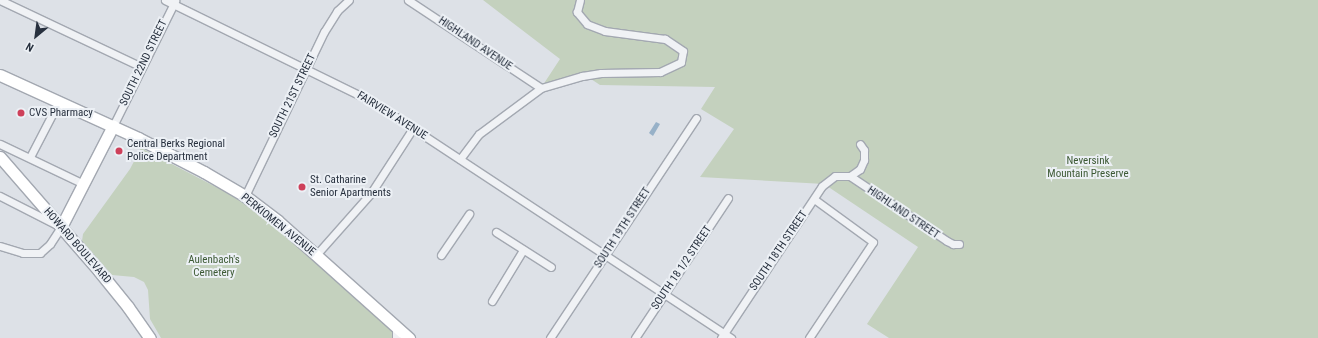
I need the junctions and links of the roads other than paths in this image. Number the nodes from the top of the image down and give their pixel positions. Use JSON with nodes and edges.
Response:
{"nodes":[{"id":1,"x":0,"y":0,"type":"edge"},
{"id":2,"x":165,"y":0,"type":"edge"},
{"id":3,"x":349,"y":0,"type":"edge"},
{"id":4,"x":408,"y":0,"type":"edge"},
{"id":5,"x":580,"y":0,"type":"edge"},
{"id":6,"x":174,"y":2,"type":"edge"},
{"id":7,"x":142,"y":67,"type":"junction"},
{"id":8,"x":306,"y":69,"type":"junction"},
{"id":9,"x":0,"y":75,"type":"edge"},
{"id":10,"x":542,"y":88,"type":"junction"},
{"id":11,"x":59,"y":101,"type":"junction"},
{"id":12,"x":696,"y":118,"type":"dead end"},
{"id":13,"x":113,"y":126,"type":"junction"},
{"id":14,"x":413,"y":128,"type":"junction"},
{"id":15,"x":0,"y":144,"type":"edge"},
{"id":16,"x":860,"y":144,"type":"dead end"},
{"id":17,"x":0,"y":157,"type":"edge"},
{"id":18,"x":30,"y":157,"type":"junction"},
{"id":19,"x":460,"y":158,"type":"junction"},
{"id":20,"x":848,"y":176,"type":"junction"},
{"id":21,"x":84,"y":184,"type":"junction"},
{"id":22,"x":0,"y":196,"type":"edge"},
{"id":23,"x":245,"y":196,"type":"junction"},
{"id":24,"x":728,"y":198,"type":"dead end"},
{"id":25,"x":814,"y":199,"type":"junction"},
{"id":26,"x":469,"y":214,"type":"dead end"},
{"id":27,"x":60,"y":227,"type":"junction"},
{"id":28,"x":496,"y":232,"type":"dead end"},
{"id":29,"x":959,"y":244,"type":"dead end"},
{"id":30,"x":0,"y":246,"type":"edge"},
{"id":31,"x":523,"y":250,"type":"junction"},
{"id":32,"x":316,"y":255,"type":"junction"},
{"id":33,"x":442,"y":255,"type":"dead end"},
{"id":34,"x":605,"y":255,"type":"junction"},
{"id":35,"x":551,"y":267,"type":"dead end"},
{"id":36,"x":664,"y":294,"type":"junction"},
{"id":37,"x":492,"y":301,"type":"dead end"},
{"id":38,"x":396,"y":327,"type":"junction"},
{"id":39,"x":722,"y":336,"type":"edge"},
{"id":40,"x":150,"y":338,"type":"edge"},
{"id":41,"x":396,"y":338,"type":"edge"},
{"id":42,"x":409,"y":338,"type":"edge"},
{"id":43,"x":550,"y":338,"type":"edge"},
{"id":44,"x":635,"y":338,"type":"edge"},
{"id":45,"x":731,"y":338,"type":"edge"},
{"id":46,"x":809,"y":338,"type":"edge"}],
"edges":[{"from":1,"to":7,"type":"street"},
{"from":2,"to":6,"type":"street","name":"FAIRVIEW AVENUE"},
{"from":3,"to":8,"type":"street","name":"SOUTH 21ST STREET"},
{"from":4,"to":10,"type":"street","name":"HIGHLAND AVENUE"},
{"from":5,"to":10,"type":"street"},
{"from":6,"to":7,"type":"street","name":"SOUTH 22ND STREET"},
{"from":6,"to":8,"type":"street","name":"FAIRVIEW AVENUE"},
{"from":7,"to":13,"type":"street","name":"SOUTH 22ND STREET"},
{"from":8,"to":14,"type":"street","name":"FAIRVIEW AVENUE"},
{"from":8,"to":23,"type":"street","name":"SOUTH 21ST STREET"},
{"from":9,"to":11,"type":"main road","name":"PERKIOMEN AVENUE"},
{"from":10,"to":19,"type":"street"},
{"from":11,"to":13,"type":"main road","name":"PERKIOMEN AVENUE"},
{"from":11,"to":18,"type":"street"},
{"from":12,"to":34,"type":"street","name":"SOUTH 19TH STREET"},
{"from":13,"to":21,"type":"main road"},
{"from":13,"to":23,"type":"main road","name":"PERKIOMEN AVENUE"},
{"from":14,"to":19,"type":"street","name":"FAIRVIEW AVENUE"},
{"from":14,"to":32,"type":"street"},
{"from":15,"to":18,"type":"street"},
{"from":16,"to":20,"type":"street"},
{"from":17,"to":27,"type":"main road","name":"HOWARD BOULEVARD"},
{"from":18,"to":21,"type":"street"},
{"from":19,"to":34,"type":"street","name":"FAIRVIEW AVENUE"},
{"from":20,"to":25,"type":"street","name":"SOUTH 18TH STREET"},
{"from":20,"to":29,"type":"street","name":"HIGHLAND STREET"},
{"from":21,"to":27,"type":"main road"},
{"from":22,"to":27,"type":"street"},
{"from":23,"to":32,"type":"main road","name":"PERKIOMEN AVENUE"},
{"from":24,"to":36,"type":"street","name":"SOUTH 18 1/2 STREET"},
{"from":25,"to":39,"type":"street","name":"SOUTH 18TH STREET"},
{"from":25,"to":46,"type":"street"},
{"from":26,"to":33,"type":"street"},
{"from":27,"to":30,"type":"street"},
{"from":27,"to":40,"type":"main road","name":"HOWARD BOULEVARD"},
{"from":28,"to":31,"type":"street"},
{"from":31,"to":35,"type":"street"},
{"from":31,"to":37,"type":"street"},
{"from":32,"to":38,"type":"main road","name":"PERKIOMEN AVENUE"},
{"from":34,"to":36,"type":"street","name":"FAIRVIEW AVENUE"},
{"from":34,"to":43,"type":"street","name":"SOUTH 19TH STREET"},
{"from":36,"to":39,"type":"street","name":"FAIRVIEW AVENUE"},
{"from":36,"to":44,"type":"street","name":"SOUTH 18 1/2 STREET"},
{"from":38,"to":41,"type":"street"},
{"from":38,"to":42,"type":"main road","name":"PERKIOMEN AVENUE"},
{"from":39,"to":45,"type":"street","name":"FAIRVIEW AVENUE"}]}
